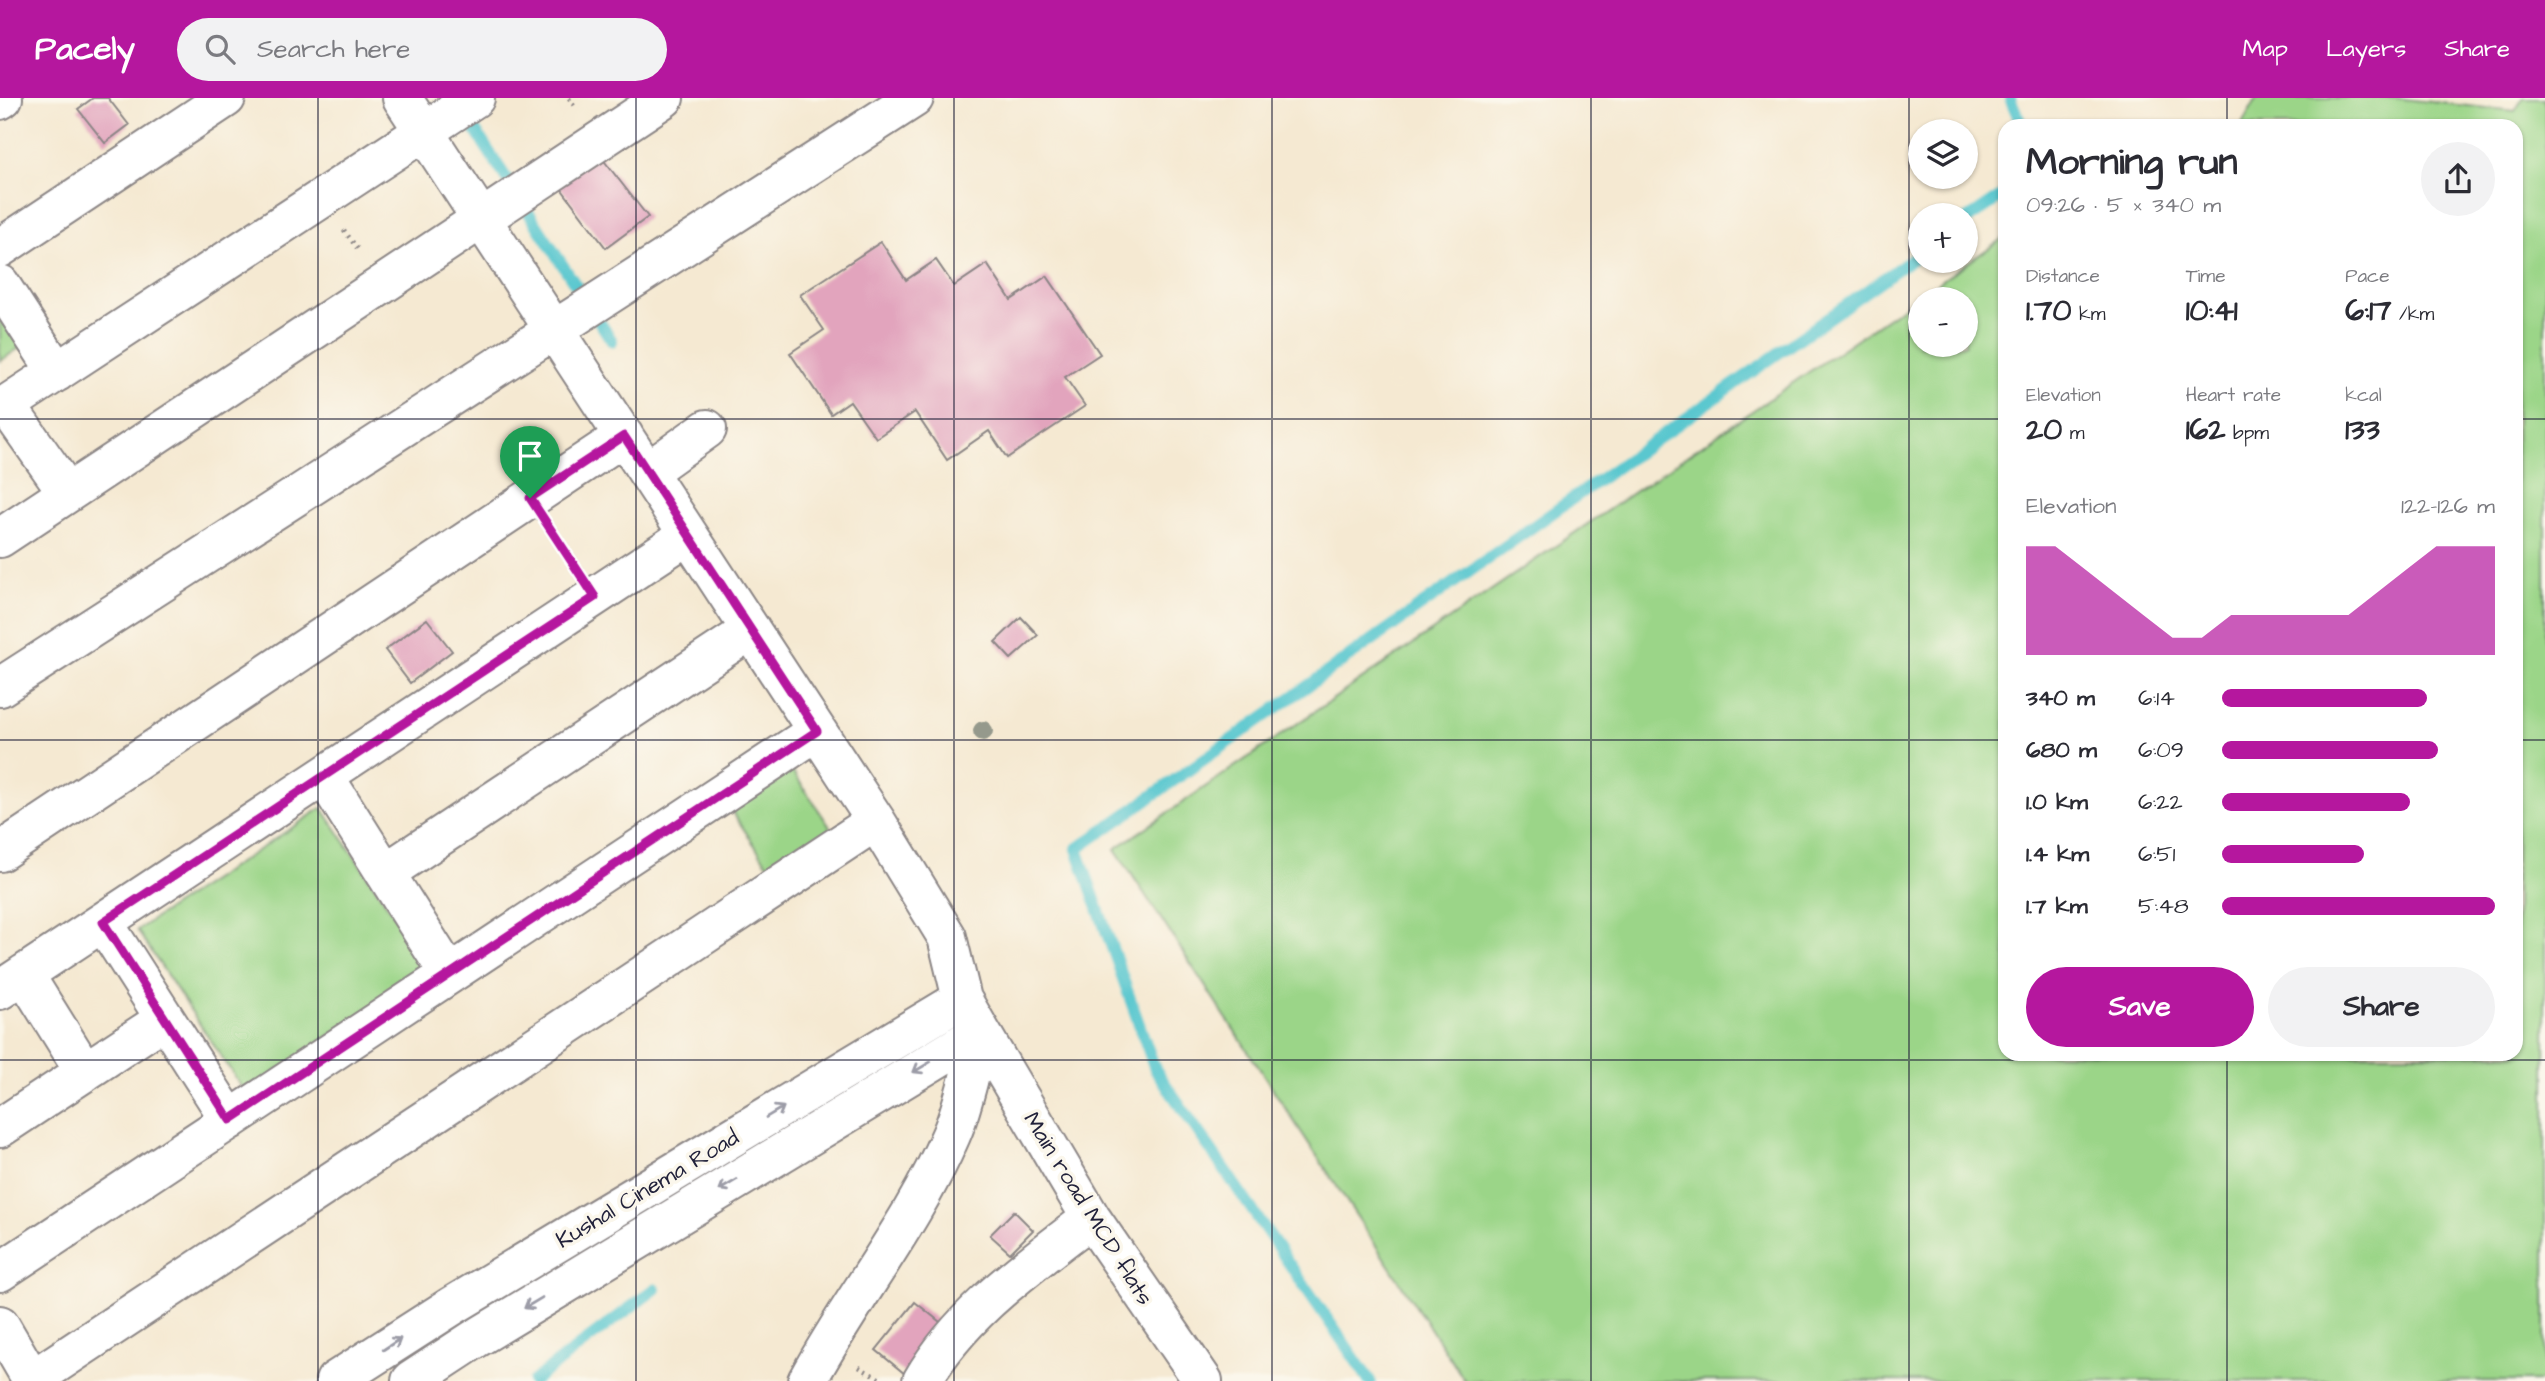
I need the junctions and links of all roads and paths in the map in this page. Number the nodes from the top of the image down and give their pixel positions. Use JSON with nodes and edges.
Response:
{"nodes":[{"id":1,"x":226,"y":98,"type":"edge"},
{"id":2,"x":402,"y":98,"type":"edge"},
{"id":3,"x":475,"y":98,"type":"edge"},
{"id":4,"x":664,"y":98,"type":"edge"},
{"id":5,"x":914,"y":98,"type":"edge"},
{"id":6,"x":424,"y":131,"type":"junction"},
{"id":7,"x":322,"y":197,"type":"junction"},
{"id":8,"x":481,"y":219,"type":"junction"},
{"id":9,"x":0,"y":248,"type":"edge"},
{"id":10,"x":0,"y":284,"type":"edge"},
{"id":11,"x":382,"y":285,"type":"junction"},
{"id":12,"x":554,"y":330,"type":"junction"},
{"id":13,"x":57,"y":372,"type":"junction"},
{"id":14,"x":3,"y":407,"type":"edge"},
{"id":15,"x":707,"y":429,"type":"dead end"},
{"id":16,"x":624,"y":436,"type":"junction"},
{"id":17,"x":647,"y":472,"type":"junction"},
{"id":18,"x":68,"y":493,"type":"junction"},
{"id":19,"x":530,"y":498,"type":"junction"},
{"id":20,"x":688,"y":535,"type":"junction"},
{"id":21,"x":0,"y":538,"type":"edge"},
{"id":22,"x":595,"y":597,"type":"junction"},
{"id":23,"x":751,"y":630,"type":"junction"},
{"id":24,"x":0,"y":687,"type":"edge"},
{"id":25,"x":817,"y":731,"type":"junction"},
{"id":26,"x":324,"y":776,"type":"junction"},
{"id":27,"x":876,"y":821,"type":"junction"},
{"id":28,"x":0,"y":852,"type":"edge"},
{"id":29,"x":386,"y":873,"type":"junction"},
{"id":30,"x":103,"y":922,"type":"junction"},
{"id":31,"x":449,"y":974,"type":"junction"},
{"id":32,"x":12,"y":982,"type":"edge"},
{"id":33,"x":962,"y":999,"type":"junction"},
{"id":34,"x":165,"y":1019,"type":"junction"},
{"id":35,"x":981,"y":1032,"type":"junction"},
{"id":36,"x":85,"y":1072,"type":"junction"},
{"id":37,"x":230,"y":1120,"type":"junction"},
{"id":38,"x":0,"y":1128,"type":"edge"},
{"id":39,"x":1091,"y":1217,"type":"junction"},
{"id":40,"x":0,"y":1272,"type":"edge"},
{"id":41,"x":452,"y":1306,"type":"junction"},
{"id":42,"x":0,"y":1325,"type":"edge"},
{"id":43,"x":475,"y":1339,"type":"junction"},
{"id":44,"x":31,"y":1380,"type":"edge"},
{"id":45,"x":335,"y":1381,"type":"edge"},
{"id":46,"x":411,"y":1381,"type":"edge"},
{"id":47,"x":807,"y":1381,"type":"edge"},
{"id":48,"x":922,"y":1381,"type":"edge"},
{"id":49,"x":1203,"y":1381,"type":"edge"}],
"edges":[{"from":1,"to":9,"type":"street"},
{"from":2,"to":6,"type":"street","name":"Main road MCD flats"},
{"from":3,"to":6,"type":"street"},
{"from":4,"to":8,"type":"street"},
{"from":5,"to":12,"type":"street"},
{"from":6,"to":7,"type":"street"},
{"from":6,"to":8,"type":"street","name":"Main road MCD flats"},
{"from":7,"to":11,"type":"path"},
{"from":7,"to":13,"type":"street"},
{"from":8,"to":11,"type":"street"},
{"from":8,"to":12,"type":"street","name":"Main road MCD flats"},
{"from":10,"to":13,"type":"street"},
{"from":11,"to":18,"type":"street"},
{"from":12,"to":16,"type":"street","name":"Main road MCD flats"},
{"from":12,"to":24,"type":"street"},
{"from":13,"to":14,"type":"street"},
{"from":14,"to":18,"type":"street"},
{"from":15,"to":17,"type":"street"},
{"from":16,"to":17,"type":"street","name":"Main road MCD flats"},
{"from":16,"to":19,"type":"street"},
{"from":17,"to":20,"type":"street","name":"Main road MCD flats"},
{"from":18,"to":21,"type":"street"},
{"from":19,"to":22,"type":"path"},
{"from":19,"to":28,"type":"street"},
{"from":20,"to":22,"type":"street"},
{"from":20,"to":23,"type":"street","name":"Main road MCD flats"},
{"from":22,"to":26,"type":"street"},
{"from":23,"to":25,"type":"street","name":"Main road MCD flats"},
{"from":23,"to":29,"type":"street"},
{"from":25,"to":27,"type":"street","name":"Main road MCD flats"},
{"from":25,"to":31,"type":"street"},
{"from":26,"to":29,"type":"street"},
{"from":26,"to":30,"type":"street"},
{"from":27,"to":33,"type":"street","name":"Main road MCD flats"},
{"from":27,"to":44,"type":"street"},
{"from":29,"to":31,"type":"street"},
{"from":30,"to":32,"type":"street"},
{"from":30,"to":34,"type":"street"},
{"from":31,"to":37,"type":"street"},
{"from":32,"to":36,"type":"street"},
{"from":33,"to":35,"type":"street","name":"Main road MCD flats"},
{"from":41,"to":33,"type":"street","name":"Kushal Cinema Road","one_way":true},
{"from":34,"to":36,"type":"street"},
{"from":34,"to":37,"type":"street"},
{"from":35,"to":39,"type":"street","name":"Main road MCD flats"},
{"from":35,"to":43,"type":"street","name":"Kushal Cinema Road","one_way":true},
{"from":35,"to":47,"type":"street"},
{"from":36,"to":38,"type":"street"},
{"from":37,"to":40,"type":"street"},
{"from":39,"to":48,"type":"street"},
{"from":39,"to":49,"type":"street","name":"Main road MCD flats"},
{"from":41,"to":43,"type":"street"},
{"from":45,"to":41,"type":"street","name":"Kushal Cinema Road","one_way":true},
{"from":42,"to":44,"type":"street"},
{"from":43,"to":46,"type":"street","name":"Kushal Cinema Road"}]}
